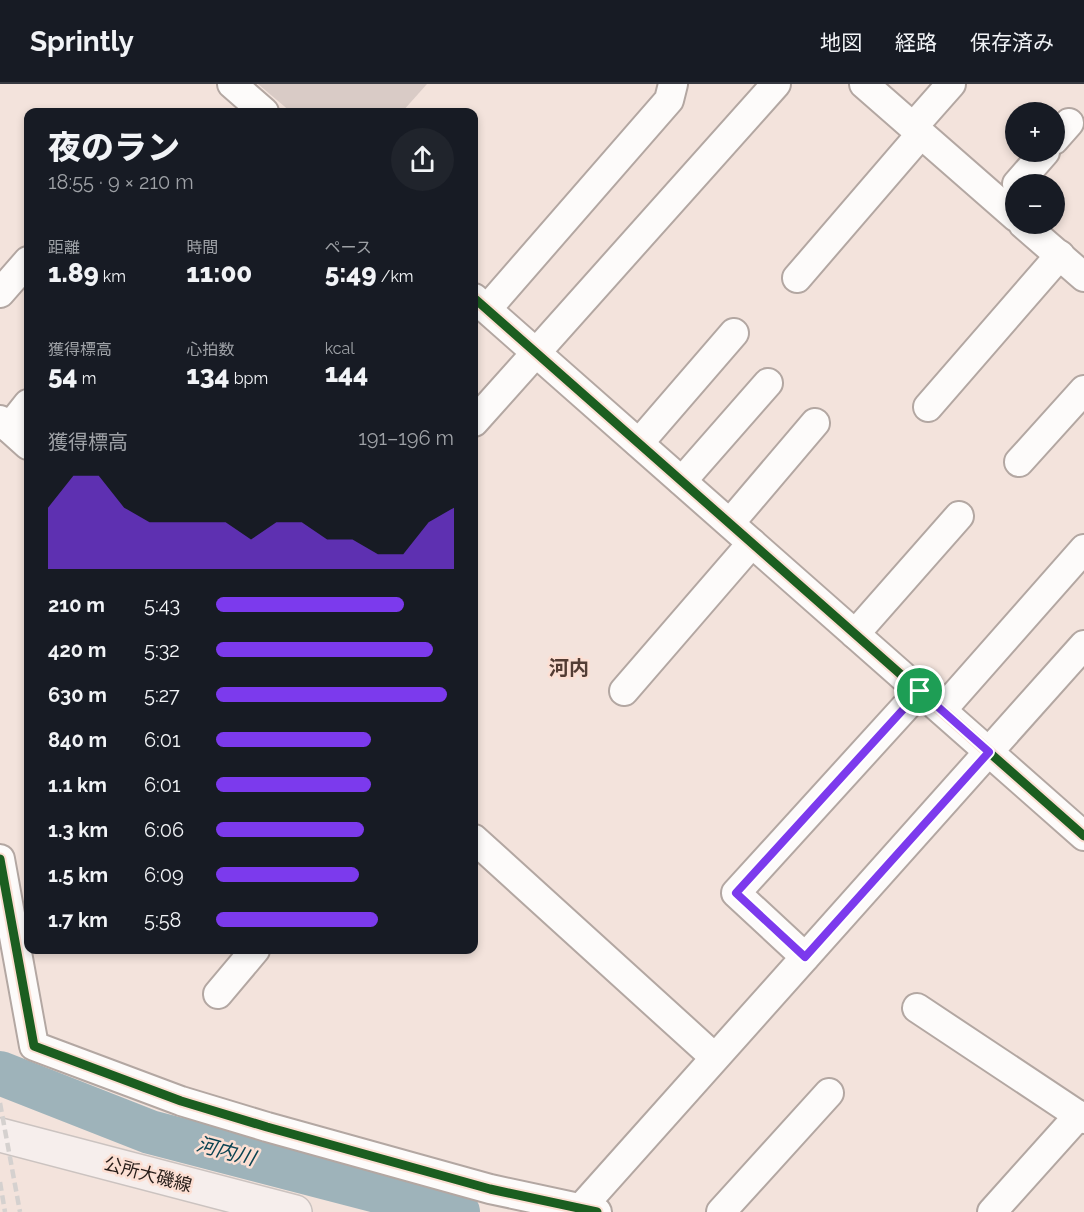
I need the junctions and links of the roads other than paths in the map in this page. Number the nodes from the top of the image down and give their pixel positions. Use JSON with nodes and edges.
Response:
{"nodes":[{"id":1,"x":232,"y":84,"type":"edge"},
{"id":2,"x":673,"y":84,"type":"edge"},
{"id":3,"x":776,"y":84,"type":"edge"},
{"id":4,"x":864,"y":84,"type":"edge"},
{"id":5,"x":951,"y":84,"type":"edge"},
{"id":6,"x":259,"y":108,"type":"edge"},
{"id":7,"x":917,"y":130,"type":"junction"},
{"id":8,"x":1005,"y":193,"type":"edge"},
{"id":9,"x":1035,"y":234,"type":"edge"},
{"id":10,"x":1060,"y":255,"type":"junction"},
{"id":11,"x":24,"y":266,"type":"edge"},
{"id":12,"x":1084,"y":277,"type":"edge"},
{"id":13,"x":797,"y":278,"type":"dead end"},
{"id":14,"x":0,"y":293,"type":"edge"},
{"id":15,"x":480,"y":303,"type":"edge"},
{"id":16,"x":734,"y":333,"type":"dead end"},
{"id":17,"x":536,"y":352,"type":"junction"},
{"id":18,"x":768,"y":383,"type":"dead end"},
{"id":19,"x":1084,"y":390,"type":"edge"},
{"id":20,"x":928,"y":407,"type":"dead end"},
{"id":21,"x":24,"y":411,"type":"edge"},
{"id":22,"x":478,"y":417,"type":"edge"},
{"id":23,"x":815,"y":423,"type":"dead end"},
{"id":24,"x":12,"y":431,"type":"edge"},
{"id":25,"x":639,"y":443,"type":"junction"},
{"id":26,"x":1019,"y":462,"type":"dead end"},
{"id":27,"x":682,"y":481,"type":"junction"},
{"id":28,"x":959,"y":516,"type":"dead end"},
{"id":29,"x":730,"y":524,"type":"junction"},
{"id":30,"x":752,"y":543,"type":"junction"},
{"id":31,"x":1084,"y":549,"type":"edge"},
{"id":32,"x":855,"y":634,"type":"junction"},
{"id":33,"x":1084,"y":645,"type":"edge"},
{"id":34,"x":920,"y":691,"type":"junction"},
{"id":35,"x":624,"y":692,"type":"dead end"},
{"id":36,"x":942,"y":710,"type":"junction"},
{"id":37,"x":989,"y":752,"type":"junction"},
{"id":38,"x":1084,"y":836,"type":"edge"},
{"id":39,"x":478,"y":843,"type":"edge"},
{"id":40,"x":0,"y":859,"type":"edge"},
{"id":41,"x":22,"y":936,"type":"edge"},
{"id":42,"x":252,"y":954,"type":"edge"},
{"id":43,"x":805,"y":957,"type":"junction"},
{"id":44,"x":218,"y":994,"type":"dead end"},
{"id":45,"x":917,"y":1008,"type":"dead end"},
{"id":46,"x":714,"y":1057,"type":"junction"},
{"id":47,"x":829,"y":1092,"type":"dead end"},
{"id":48,"x":1081,"y":1117,"type":"edge"},
{"id":49,"x":0,"y":1135,"type":"edge"},
{"id":50,"x":488,"y":1201,"type":"edge"},
{"id":51,"x":589,"y":1210,"type":"edge"},
{"id":52,"x":295,"y":1212,"type":"edge"},
{"id":53,"x":722,"y":1212,"type":"edge"},
{"id":54,"x":992,"y":1212,"type":"edge"}],
"edges":[{"from":1,"to":6,"type":"street"},
{"from":2,"to":15,"type":"street"},
{"from":3,"to":17,"type":"street"},
{"from":4,"to":7,"type":"street"},
{"from":5,"to":7,"type":"street"},
{"from":7,"to":8,"type":"street"},
{"from":7,"to":13,"type":"street"},
{"from":9,"to":10,"type":"street"},
{"from":10,"to":12,"type":"street"},
{"from":10,"to":20,"type":"street"},
{"from":11,"to":14,"type":"street"},
{"from":15,"to":17,"type":"street"},
{"from":16,"to":25,"type":"street"},
{"from":17,"to":22,"type":"street"},
{"from":17,"to":25,"type":"street"},
{"from":18,"to":27,"type":"street"},
{"from":19,"to":26,"type":"street"},
{"from":21,"to":24,"type":"street"},
{"from":23,"to":29,"type":"street"},
{"from":25,"to":27,"type":"street"},
{"from":27,"to":29,"type":"street"},
{"from":28,"to":32,"type":"street"},
{"from":29,"to":30,"type":"street"},
{"from":30,"to":32,"type":"street"},
{"from":30,"to":35,"type":"street"},
{"from":31,"to":36,"type":"street"},
{"from":32,"to":34,"type":"street"},
{"from":33,"to":37,"type":"street"},
{"from":34,"to":36,"type":"street"},
{"from":34,"to":43,"type":"street"},
{"from":36,"to":37,"type":"street"},
{"from":37,"to":38,"type":"street"},
{"from":37,"to":43,"type":"street"},
{"from":39,"to":46,"type":"street"},
{"from":40,"to":41,"type":"street"},
{"from":41,"to":50,"type":"street"},
{"from":42,"to":44,"type":"street"},
{"from":43,"to":46,"type":"street"},
{"from":45,"to":48,"type":"street"},
{"from":46,"to":51,"type":"street"},
{"from":47,"to":53,"type":"street"},
{"from":48,"to":54,"type":"street"},
{"from":49,"to":52,"type":"main road","name":"公所大磯線"},
{"from":50,"to":51,"type":"street"}]}
